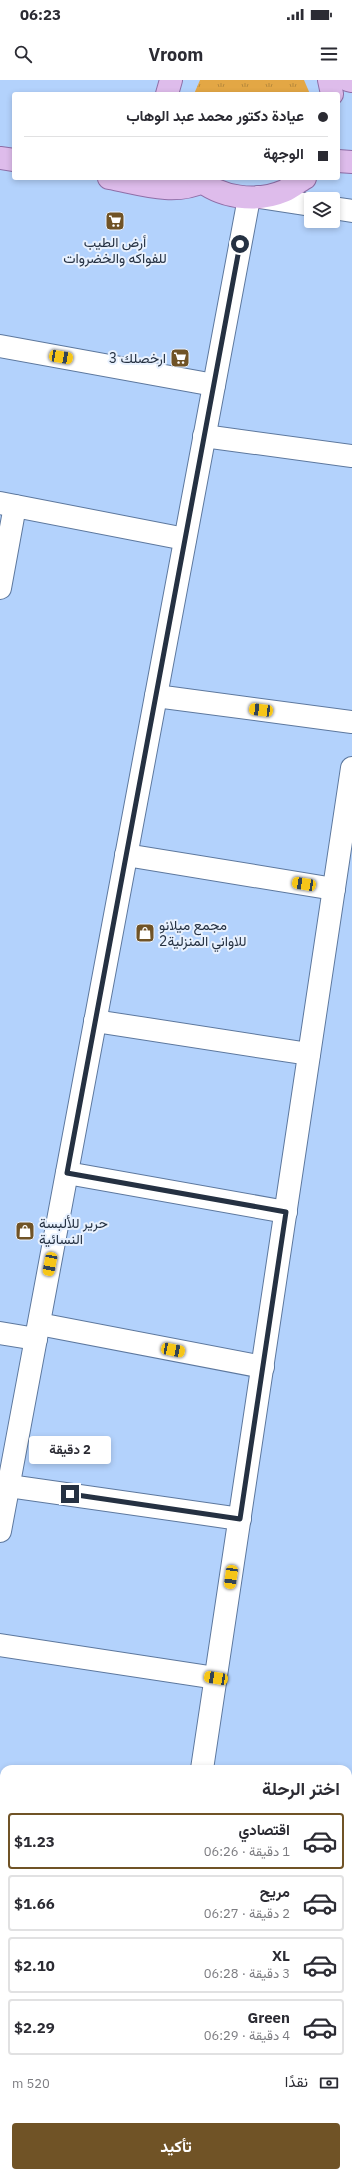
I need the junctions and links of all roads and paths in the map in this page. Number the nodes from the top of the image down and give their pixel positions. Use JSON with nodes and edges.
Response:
{"nodes":[{"id":1,"x":171,"y":80,"type":"edge"},
{"id":2,"x":329,"y":80,"type":"edge"},
{"id":3,"x":348,"y":80,"type":"edge"},
{"id":4,"x":352,"y":81,"type":"edge"},
{"id":5,"x":168,"y":92,"type":"edge"},
{"id":6,"x":332,"y":92,"type":"edge"},
{"id":7,"x":0,"y":158,"type":"edge"},
{"id":8,"x":12,"y":160,"type":"edge"},
{"id":9,"x":340,"y":161,"type":"edge"},
{"id":10,"x":352,"y":162,"type":"edge"},
{"id":11,"x":120,"y":180,"type":"edge"},
{"id":12,"x":199,"y":180,"type":"edge"},
{"id":13,"x":302,"y":180,"type":"edge"},
{"id":14,"x":254,"y":197,"type":"junction"},
{"id":15,"x":304,"y":204,"type":"edge"},
{"id":16,"x":340,"y":209,"type":"edge"},
{"id":17,"x":352,"y":211,"type":"edge"},
{"id":18,"x":0,"y":346,"type":"edge"},
{"id":19,"x":214,"y":385,"type":"junction"},
{"id":20,"x":204,"y":436,"type":"junction"},
{"id":21,"x":352,"y":456,"type":"edge"},
{"id":22,"x":8,"y":505,"type":"edge"},
{"id":23,"x":185,"y":539,"type":"junction"},
{"id":24,"x":0,"y":588,"type":"edge"},
{"id":25,"x":156,"y":696,"type":"junction"},
{"id":26,"x":352,"y":722,"type":"edge"},
{"id":27,"x":352,"y":768,"type":"edge"},
{"id":28,"x":126,"y":855,"type":"junction"},
{"id":29,"x":334,"y":889,"type":"junction"},
{"id":30,"x":95,"y":1021,"type":"junction"},
{"id":31,"x":309,"y":1054,"type":"junction"},
{"id":32,"x":67,"y":1173,"type":"junction"},
{"id":33,"x":286,"y":1212,"type":"junction"},
{"id":34,"x":37,"y":1332,"type":"junction"},
{"id":35,"x":0,"y":1333,"type":"edge"},
{"id":36,"x":263,"y":1367,"type":"junction"},
{"id":37,"x":4,"y":1499,"type":"edge"},
{"id":38,"x":240,"y":1519,"type":"junction"},
{"id":39,"x":0,"y":1531,"type":"edge"},
{"id":40,"x":0,"y":1645,"type":"edge"},
{"id":41,"x":216,"y":1678,"type":"junction"},
{"id":42,"x":203,"y":1765,"type":"edge"}],
"edges":[{"from":1,"to":5,"type":"main road"},
{"from":2,"to":6,"type":"main road"},
{"from":3,"to":4,"type":"main road"},
{"from":7,"to":8,"type":"main road"},
{"from":9,"to":10,"type":"main road"},
{"from":11,"to":12,"type":"main road"},
{"from":12,"to":14,"type":"main road"},
{"from":13,"to":14,"type":"main road"},
{"from":14,"to":15,"type":"street"},
{"from":14,"to":19,"type":"street"},
{"from":16,"to":17,"type":"street"},
{"from":18,"to":19,"type":"street"},
{"from":19,"to":20,"type":"street"},
{"from":20,"to":21,"type":"street"},
{"from":20,"to":23,"type":"street"},
{"from":22,"to":23,"type":"street"},
{"from":22,"to":24,"type":"street"},
{"from":23,"to":25,"type":"street"},
{"from":25,"to":26,"type":"street"},
{"from":25,"to":28,"type":"street"},
{"from":27,"to":29,"type":"street"},
{"from":28,"to":29,"type":"street"},
{"from":28,"to":30,"type":"street"},
{"from":29,"to":31,"type":"street"},
{"from":30,"to":31,"type":"street"},
{"from":30,"to":32,"type":"street"},
{"from":31,"to":33,"type":"street"},
{"from":32,"to":33,"type":"street"},
{"from":32,"to":34,"type":"street"},
{"from":33,"to":36,"type":"street"},
{"from":34,"to":35,"type":"street"},
{"from":34,"to":36,"type":"street"},
{"from":34,"to":37,"type":"street"},
{"from":36,"to":38,"type":"street"},
{"from":37,"to":38,"type":"street"},
{"from":37,"to":39,"type":"street"},
{"from":38,"to":41,"type":"street"},
{"from":40,"to":41,"type":"street"},
{"from":41,"to":42,"type":"street"}]}
